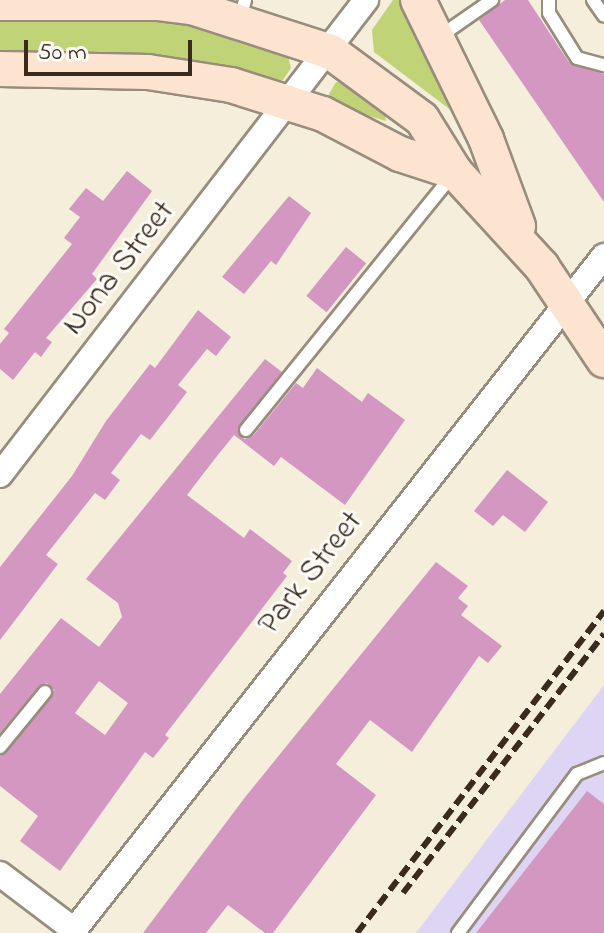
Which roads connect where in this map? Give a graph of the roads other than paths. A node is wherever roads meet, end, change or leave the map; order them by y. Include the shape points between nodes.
1 (418, 0) edge
2 (492, 0) edge
3 (549, 0) edge
4 (593, 0) edge
5 (114, 1) edge
6 (0, 3) edge
7 (359, 4) edge
8 (242, 10) edge
9 (604, 16) edge
10 (436, 38) junction
11 (331, 52) junction
12 (604, 65) edge
13 (0, 69) edge
14 (291, 103) junction
15 (455, 172) junction
16 (526, 245) junction
17 (604, 256) edge
18 (568, 302) junction
19 (604, 360) edge
20 (246, 430) dead end
21 (0, 475) edge
22 (45, 692) dead end
23 (0, 747) edge
24 (604, 763) edge
25 (0, 874) edge
26 (73, 932) edge
27 (458, 933) edge

1 - 10 main road
2 - 10 lane
3 - 12 lane via 549,13 577,58
4 - 9 lane
5 - 6 main road
5 - 8 main road
7 - 11 street, Nona Street
8 - 11 main road
10 - 16 main road via 486,139
11 - 14 street, Nona Street
11 - 15 main road via 422,119
13 - 14 main road via 148,72 231,85
14 - 15 main road via 400,154
14 - 21 street, Nona Street
15 - 16 main road
15 - 20 lane
16 - 18 main road
17 - 18 street, Park Street
18 - 19 main road
18 - 26 street, Park Street
22 - 23 lane
24 - 27 lane via 577,774
25 - 26 street

